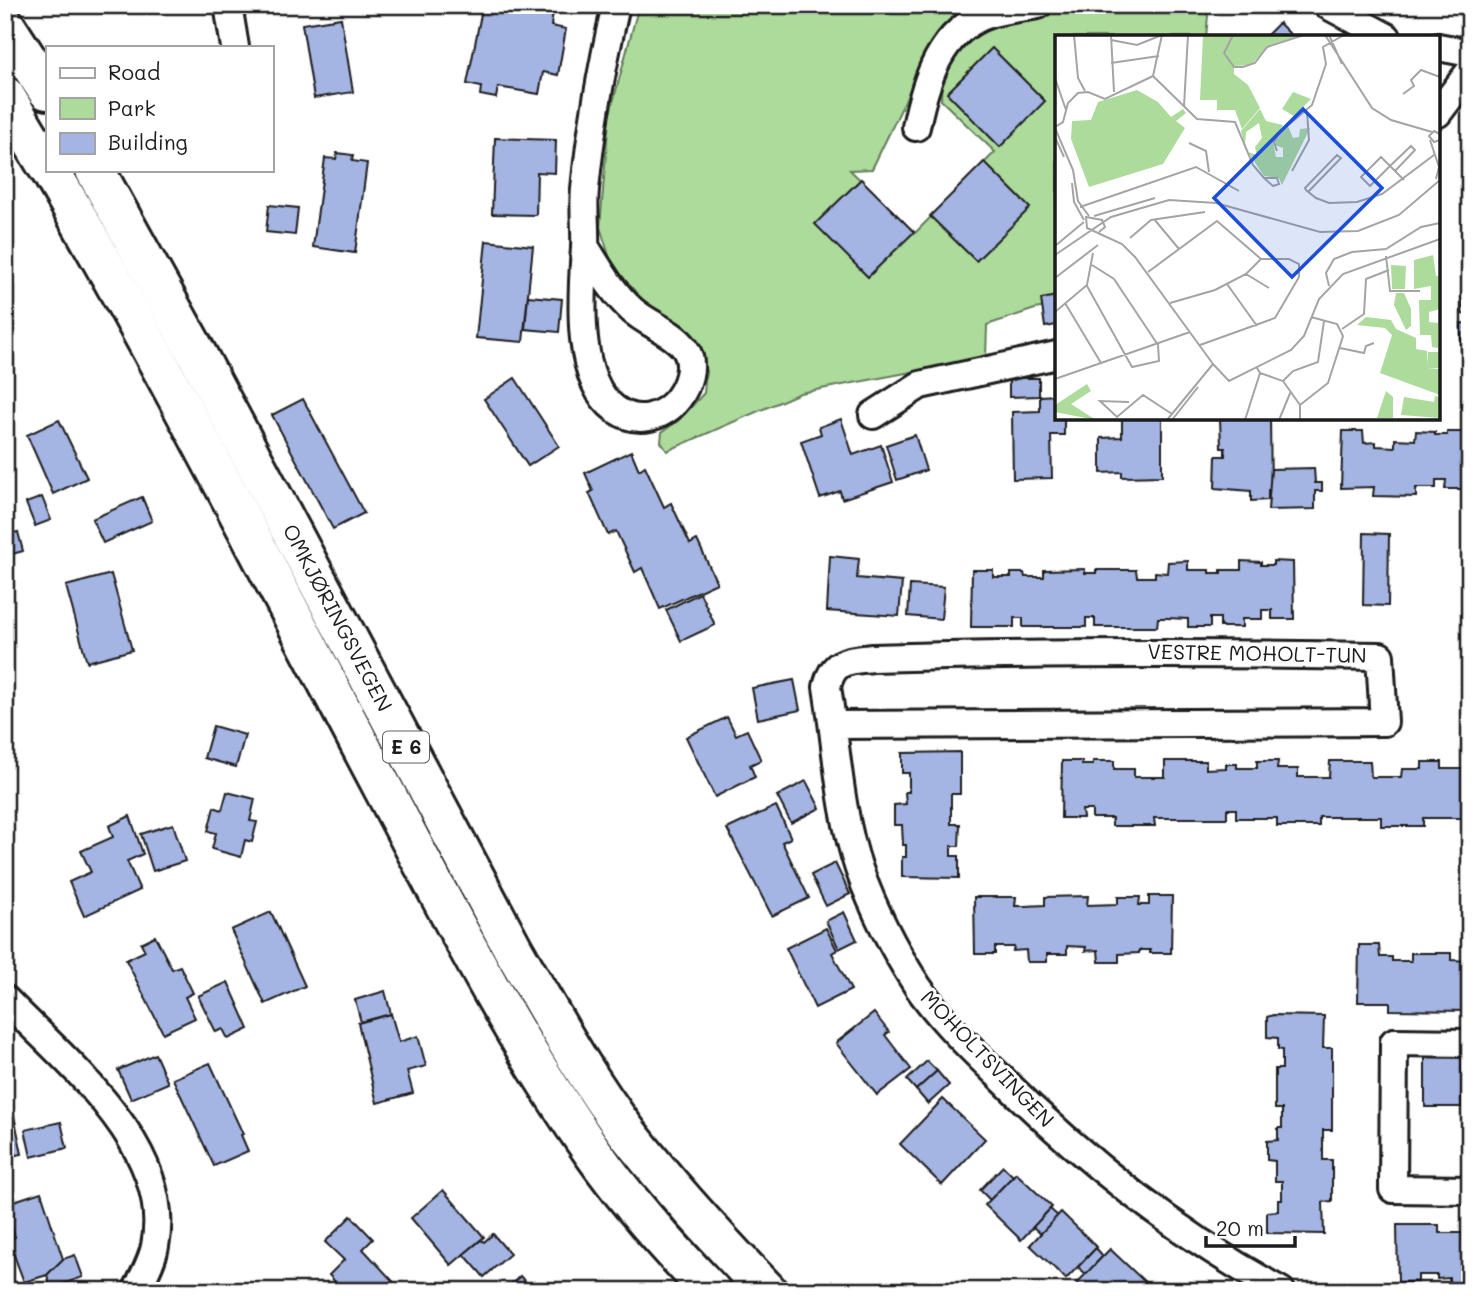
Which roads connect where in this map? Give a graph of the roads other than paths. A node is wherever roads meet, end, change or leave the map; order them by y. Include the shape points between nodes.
1 (228, 5) edge
2 (616, 5) edge
3 (1038, 5) edge
4 (1327, 5) edge
5 (5, 25) edge
6 (1383, 35) edge
7 (235, 46) edge
8 (1440, 47) edge
9 (1470, 53) edge
10 (1470, 71) edge
11 (46, 88) edge
12 (5, 96) edge
13 (1440, 110) edge
14 (916, 127) dead end
15 (46, 165) edge
16 (50, 172) edge
17 (96, 172) edge
18 (585, 246) junction
19 (1055, 355) edge
20 (873, 415) dead end
21 (827, 687) joint
22 (834, 725) junction
23 (5, 999) edge
24 (1470, 1043) edge
25 (1470, 1190) edge
26 (136, 1291) edge
27 (711, 1291) edge
28 (767, 1291) edge
29 (1281, 1291) edge

1 - 7 street
2 - 18 street via 584,192
3 - 14 street via 989,14 961,29 941,52 922,97
4 - 6 street
5 - 11 highway
8 - 9 street
10 - 13 street
12 - 15 highway, OMKJØRINGSVEGEN / E 6
16 - 27 highway, OMKJØRINGSVEGEN / E 6 via 95,246 534,1064 593,1153 667,1246
17 - 28 highway, OMKJØRINGSVEGEN / E 6 via 567,1044 628,1134 699,1221
18 - 18 street via 618,296 634,312 674,336 687,355 691,366 683,392 655,416 631,418 618,412 596,386 583,321
19 - 20 street via 920,385
21 - 22 street, MOHOLTSVINGEN
21 - 22 street, VESTRE MOHOLT-TUN via 836,666 872,658 1181,652 1380,656 1384,722
22 - 29 street, MOHOLTSVINGEN via 839,780 859,867 887,936 920,989 948,1024 1062,1138 1193,1238
23 - 26 street via 122,1123 141,1155 152,1182 155,1246
24 - 25 street via 1394,1042 1393,1189

